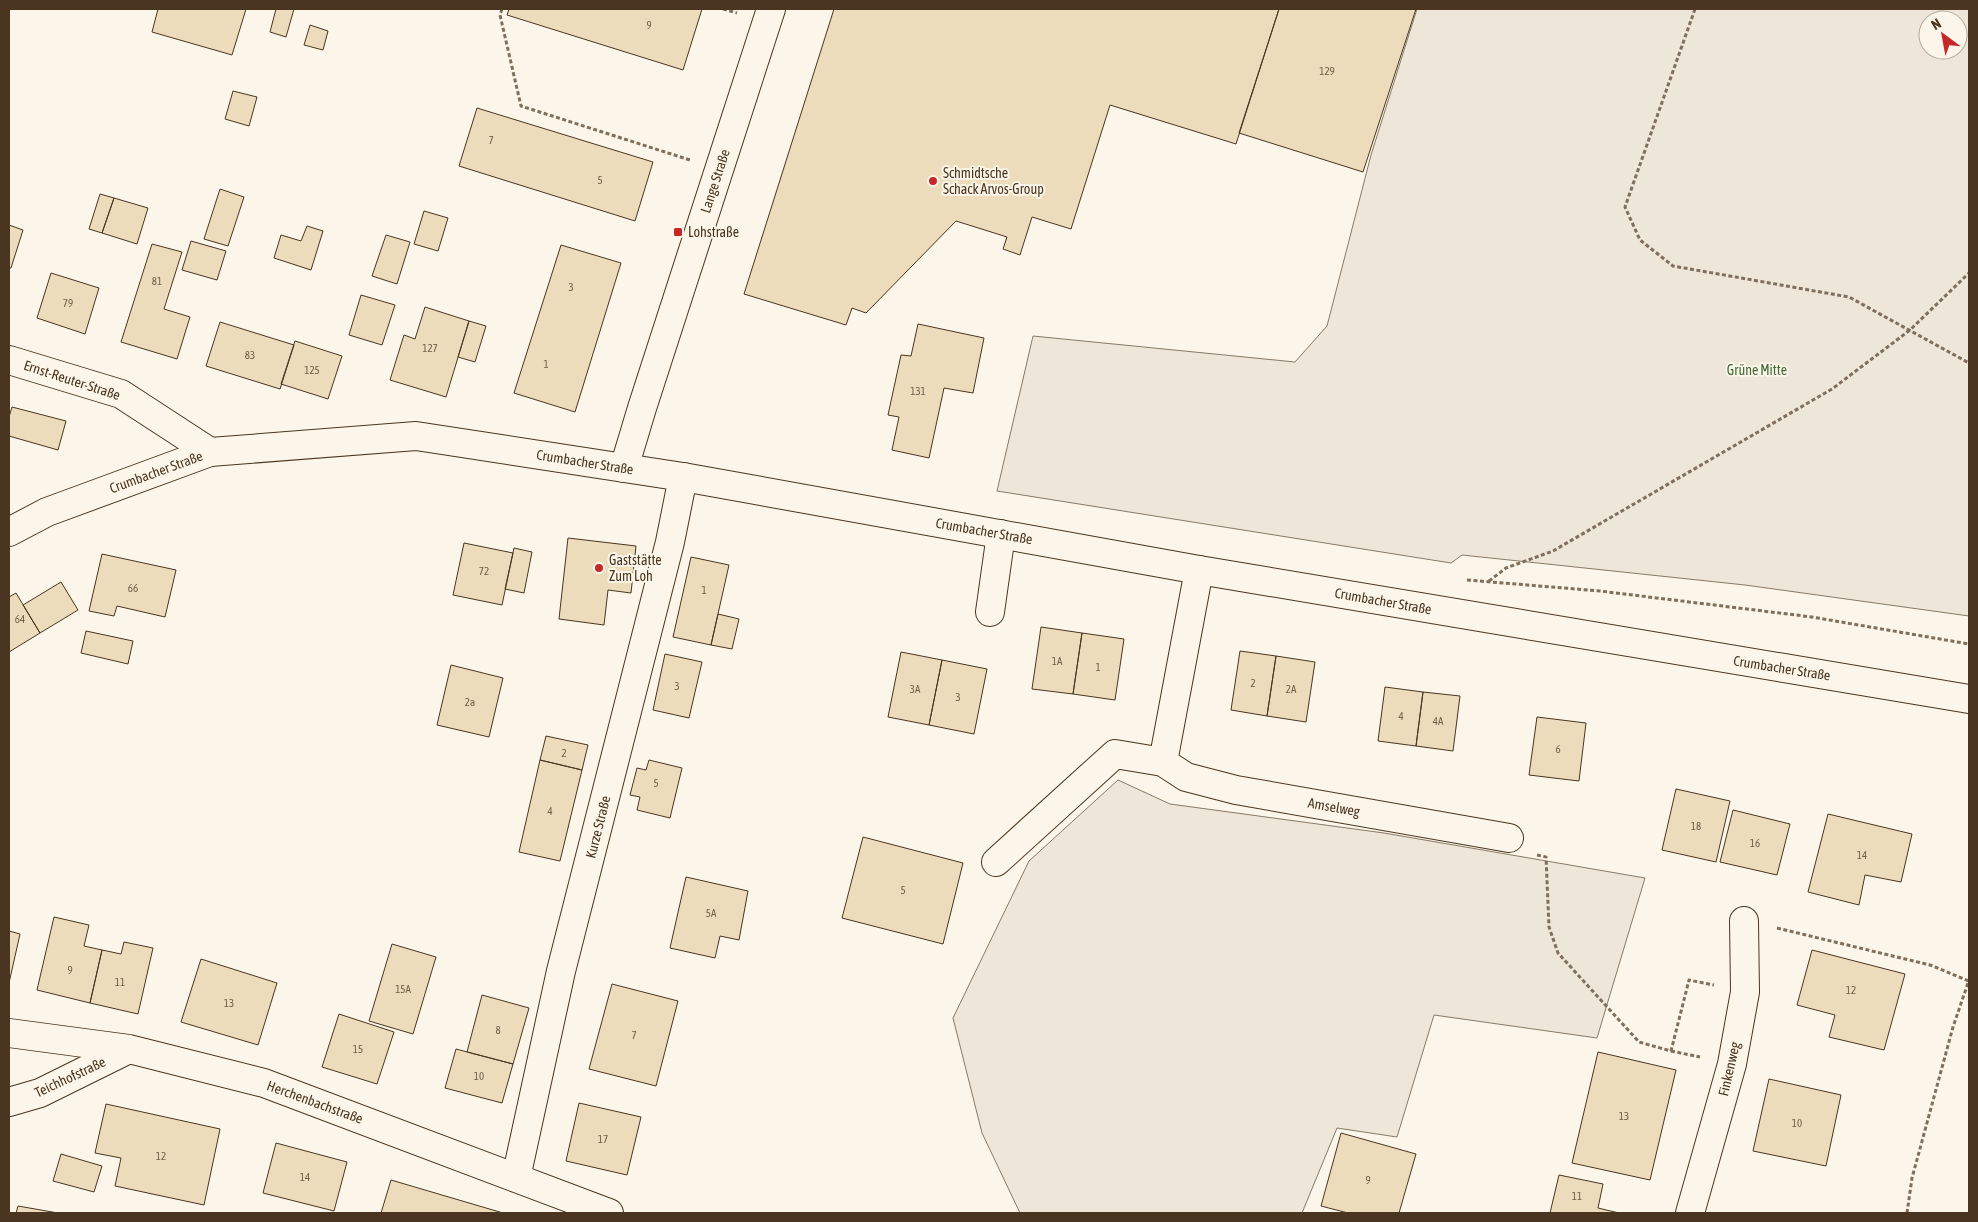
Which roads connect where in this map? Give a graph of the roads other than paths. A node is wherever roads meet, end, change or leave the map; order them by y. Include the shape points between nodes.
1 (771, 9) edge
2 (9, 360) edge
3 (210, 452) junction
4 (624, 468) junction
5 (683, 477) junction
6 (9, 532) edge
7 (1001, 534) junction
8 (1199, 570) junction
9 (990, 612) dead end
10 (1969, 698) edge
11 (1163, 762) junction
12 (1509, 838) road end
13 (996, 862) dead end
14 (1744, 921) road end
15 (9, 1033) edge
16 (129, 1049) junction
17 (9, 1102) edge
18 (516, 1178) junction
19 (609, 1213) edge
20 (1690, 1213) edge

1 - 4 street, Lange Straße
2 - 3 street, Ernst-Reuter-Straße via 121,394
3 - 4 street, Crumbacher Straße via 416,436
3 - 6 street, Crumbacher Straße via 47,512
4 - 5 street, Crumbacher Straße
5 - 7 street, Crumbacher Straße
5 - 18 street, Kurze Straße via 670,542 561,971
7 - 8 street, Crumbacher Straße
7 - 9 street
8 - 10 street, Crumbacher Straße
8 - 11 street
11 - 12 street, Amselweg via 1186,777 1236,790
11 - 13 street, Amselweg via 1115,754
14 - 20 street, Finkenweg via 1745,992 1732,1064
15 - 16 street, Herchenbachstraße
16 - 17 street, Teichhofstraße via 40,1094
16 - 18 street, Herchenbachstraße via 264,1083
18 - 19 street, Herchenbachstraße

